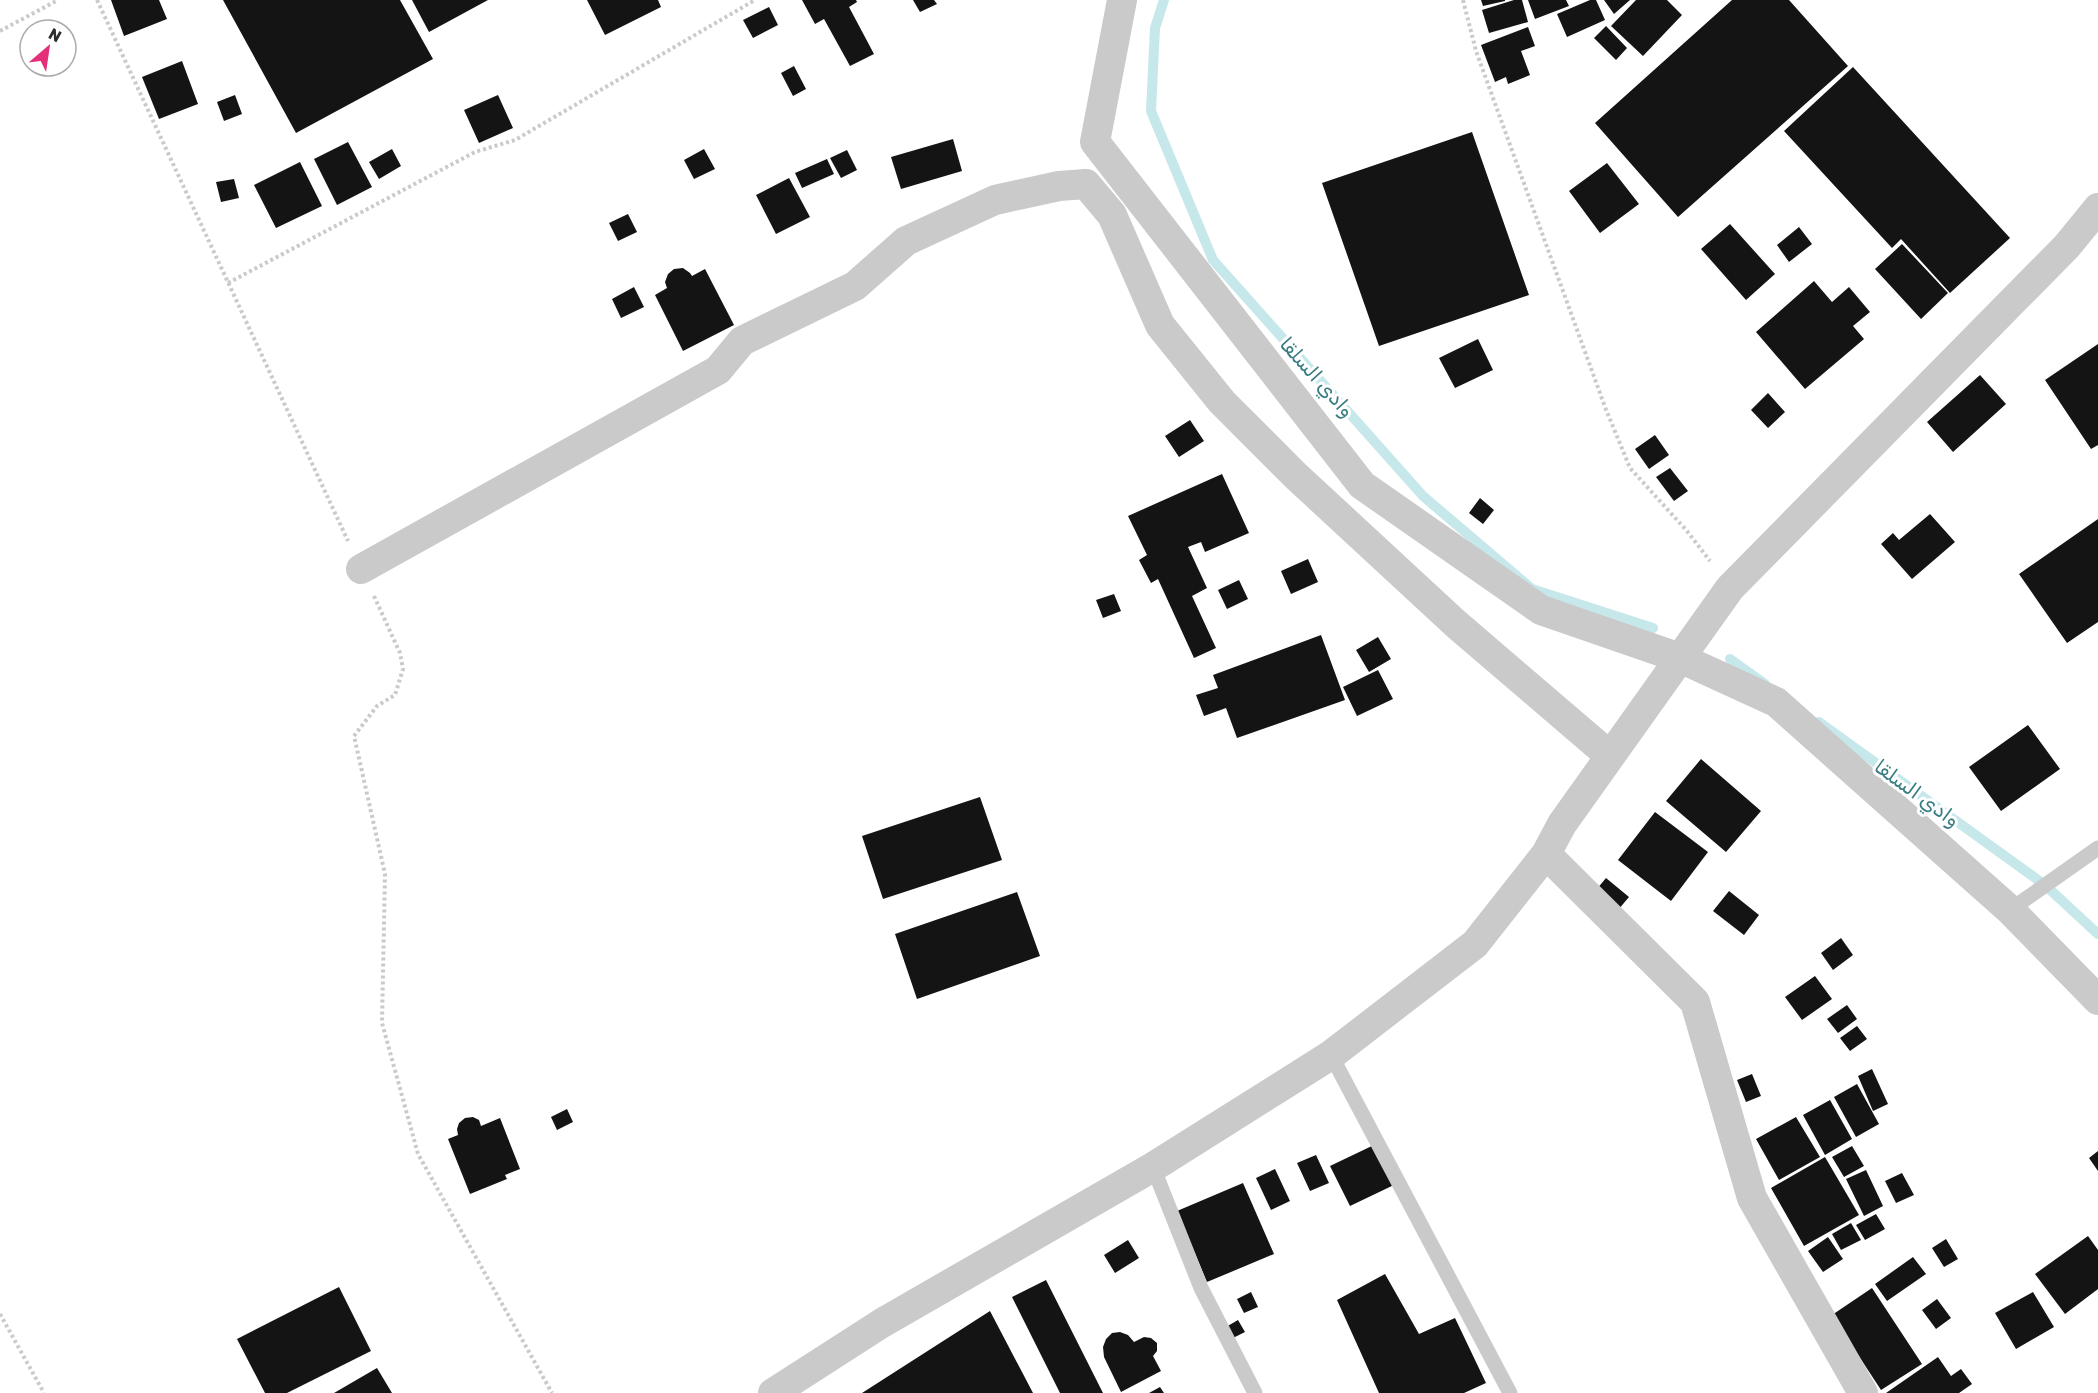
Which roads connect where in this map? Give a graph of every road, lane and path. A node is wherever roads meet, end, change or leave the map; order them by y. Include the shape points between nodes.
1 (58, 0) edge
2 (97, 0) edge
3 (755, 0) edge
4 (1122, 0) edge
5 (1463, 0) edge
6 (0, 31) edge
7 (2098, 208) edge
8 (228, 283) junction
9 (361, 569) junction
10 (1730, 588) junction
11 (1680, 658) junction
12 (1610, 756) junction
13 (2098, 848) edge
14 (1546, 854) junction
15 (2010, 910) junction
16 (2098, 1000) edge
17 (1331, 1055) junction
18 (1152, 1167) junction
19 (0, 1314) edge
20 (44, 1393) edge
21 (552, 1393) edge
22 (773, 1393) edge
23 (1255, 1393) edge
24 (1510, 1393) edge
25 (1863, 1393) edge

1 - 6 path
2 - 8 path
3 - 8 path via 515,140 475,152
4 - 11 street via 1095,142 1362,485 1541,610
5 - 10 path via 1476,51 1630,468 1687,531
7 - 10 street via 2058,255
8 - 9 path
9 - 12 street via 718,370 742,341 855,286 906,241 996,200 1086,184 1112,215 1160,325 1222,402 1456,624
9 - 21 path via 400,653 403,669 395,695 377,706 354,736 385,874 382,1023 418,1154
10 - 11 street
11 - 12 street
11 - 15 street via 1776,702
12 - 14 street
13 - 15 lane
14 - 17 street via 1475,944
14 - 25 street via 1695,1002 1752,1198
15 - 16 street
17 - 18 street
17 - 24 lane
18 - 22 street via 882,1323
18 - 23 lane via 1201,1288
19 - 20 path

